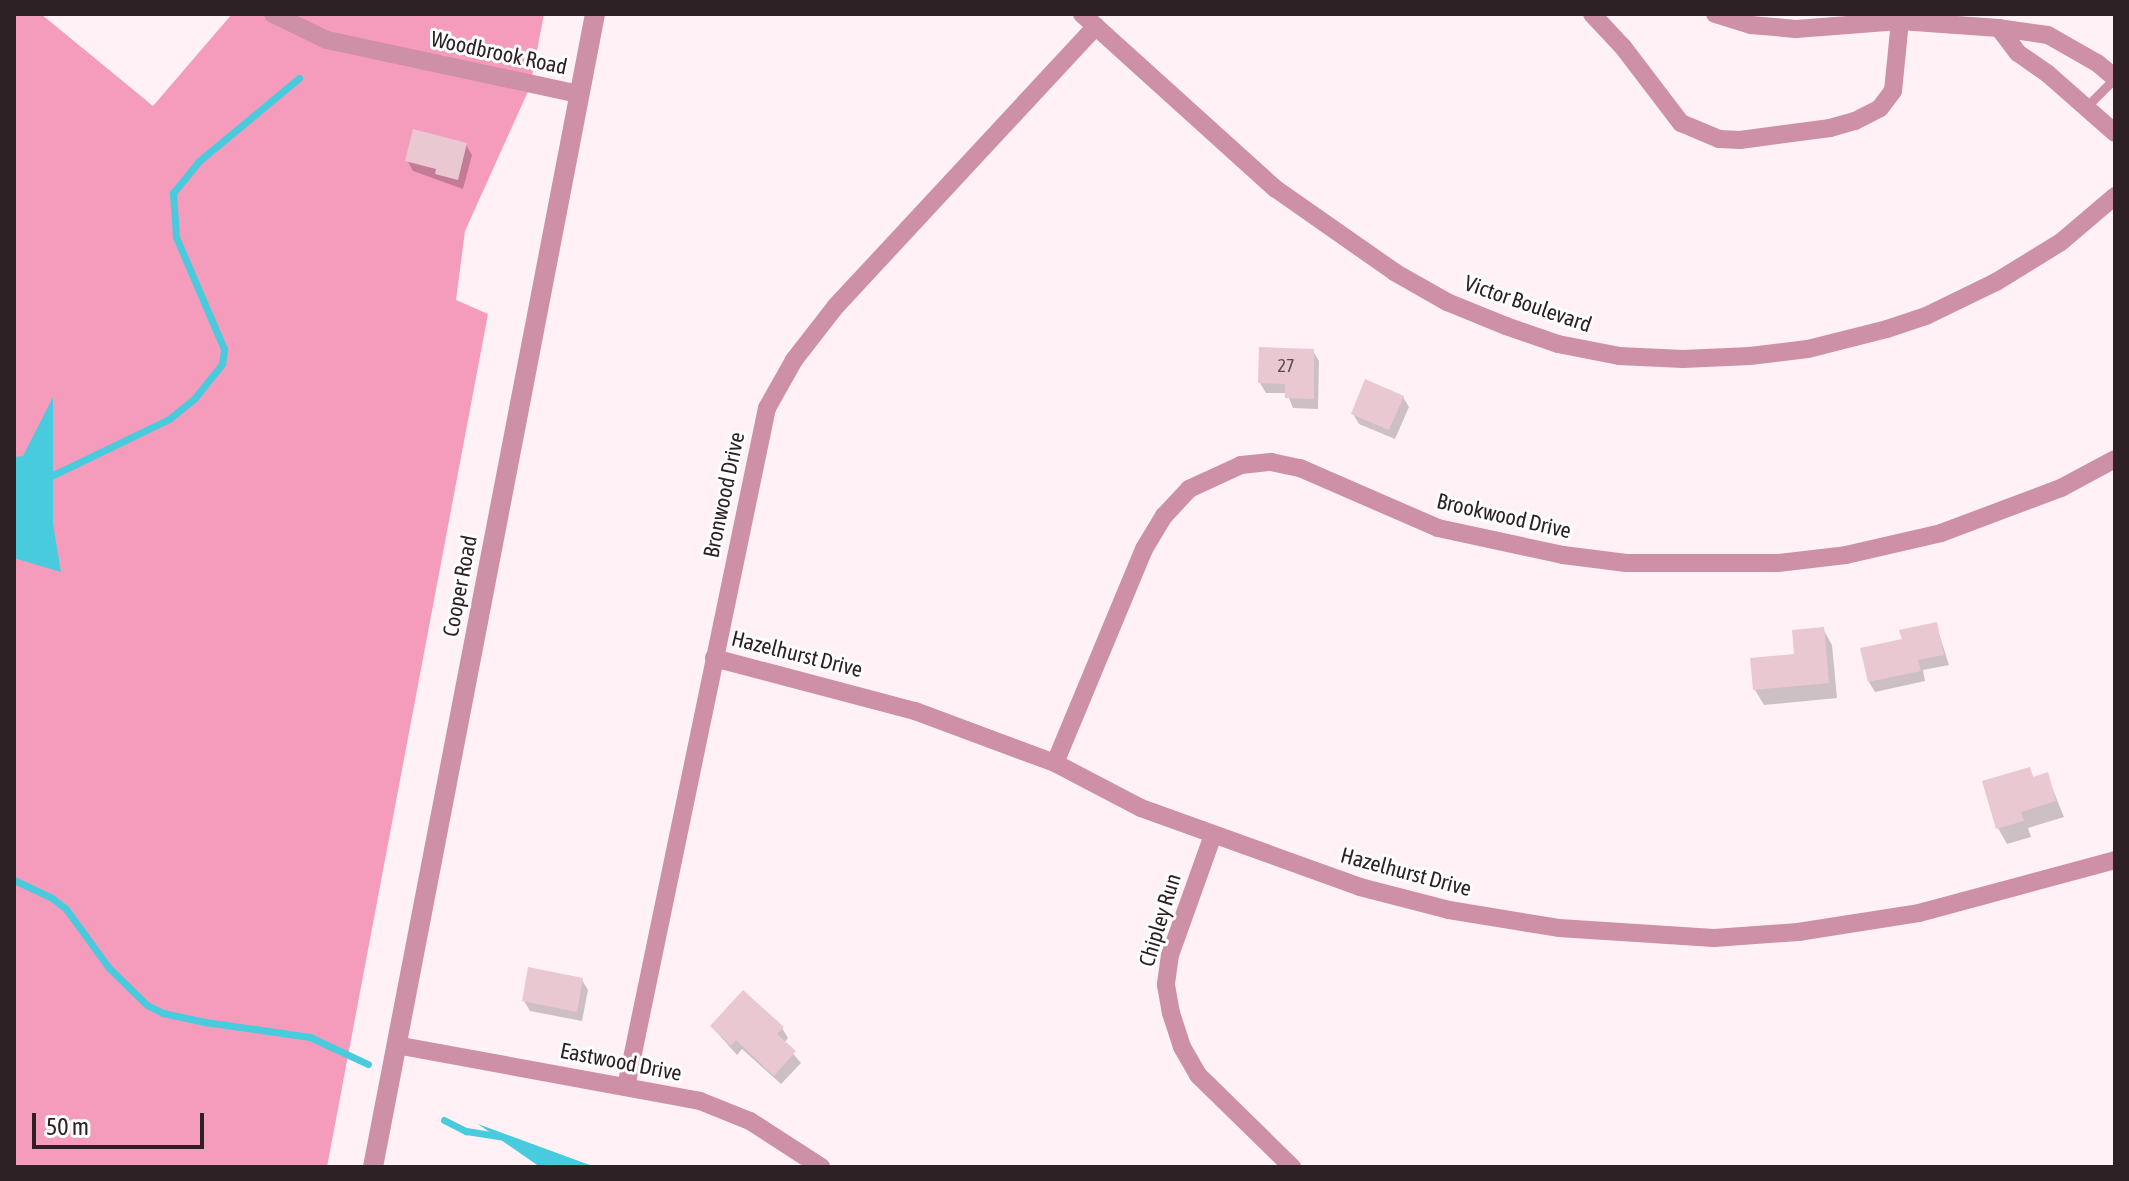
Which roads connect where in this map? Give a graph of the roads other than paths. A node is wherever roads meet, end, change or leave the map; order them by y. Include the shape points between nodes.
1 (273, 14) edge
2 (595, 14) edge
3 (1592, 14) edge
4 (1715, 14) edge
5 (1089, 20) edge
6 (1900, 21) junction
7 (1999, 28) junction
8 (2115, 78) edge
9 (579, 94) junction
10 (2086, 107) junction
11 (2115, 133) edge
12 (2115, 196) edge
13 (2115, 459) edge
14 (714, 658) junction
15 (1055, 763) junction
16 (1213, 835) junction
17 (2115, 860) edge
18 (396, 1045) junction
19 (626, 1087) junction
20 (373, 1167) edge
21 (821, 1167) edge
22 (1292, 1167) edge

1 - 9 street, Woodbrook Road via 327,40
2 - 9 street, Cooper Road
3 - 6 street via 1681,123 1719,139 1740,140 1830,128 1880,108 1893,91
4 - 6 street via 1751,25 1796,29
5 - 12 street, Victor Boulevard via 1276,189 1396,273 1506,326 1558,344 1619,356 1750,356 1808,349 1887,329 2020,268 2061,242
5 - 14 street, Bronwood Drive via 794,360 767,408
6 - 7 street
7 - 8 street via 2048,35
7 - 10 street via 2018,53
8 - 10 lane
9 - 18 street, Cooper Road
10 - 11 street
13 - 15 street, Brookwood Drive via 2061,488 1941,533 1846,555 1762,563 1626,563 1563,555 1438,528 1300,468 1271,462 1241,465 1189,489 1164,516 1144,549
14 - 15 street, Hazelhurst Drive via 915,711
14 - 19 street, Bronwood Drive
15 - 16 street, Hazelhurst Drive via 1141,808
16 - 17 street, Hazelhurst Drive via 1360,887 1449,910 1559,928 1714,938 1798,932 1919,913
16 - 22 street, Chipley Run via 1170,955 1166,985 1171,1013 1198,1075
18 - 19 street, Eastwood Drive
18 - 20 street, Cooper Road
19 - 21 street, Eastwood Drive via 700,1101 750,1121

